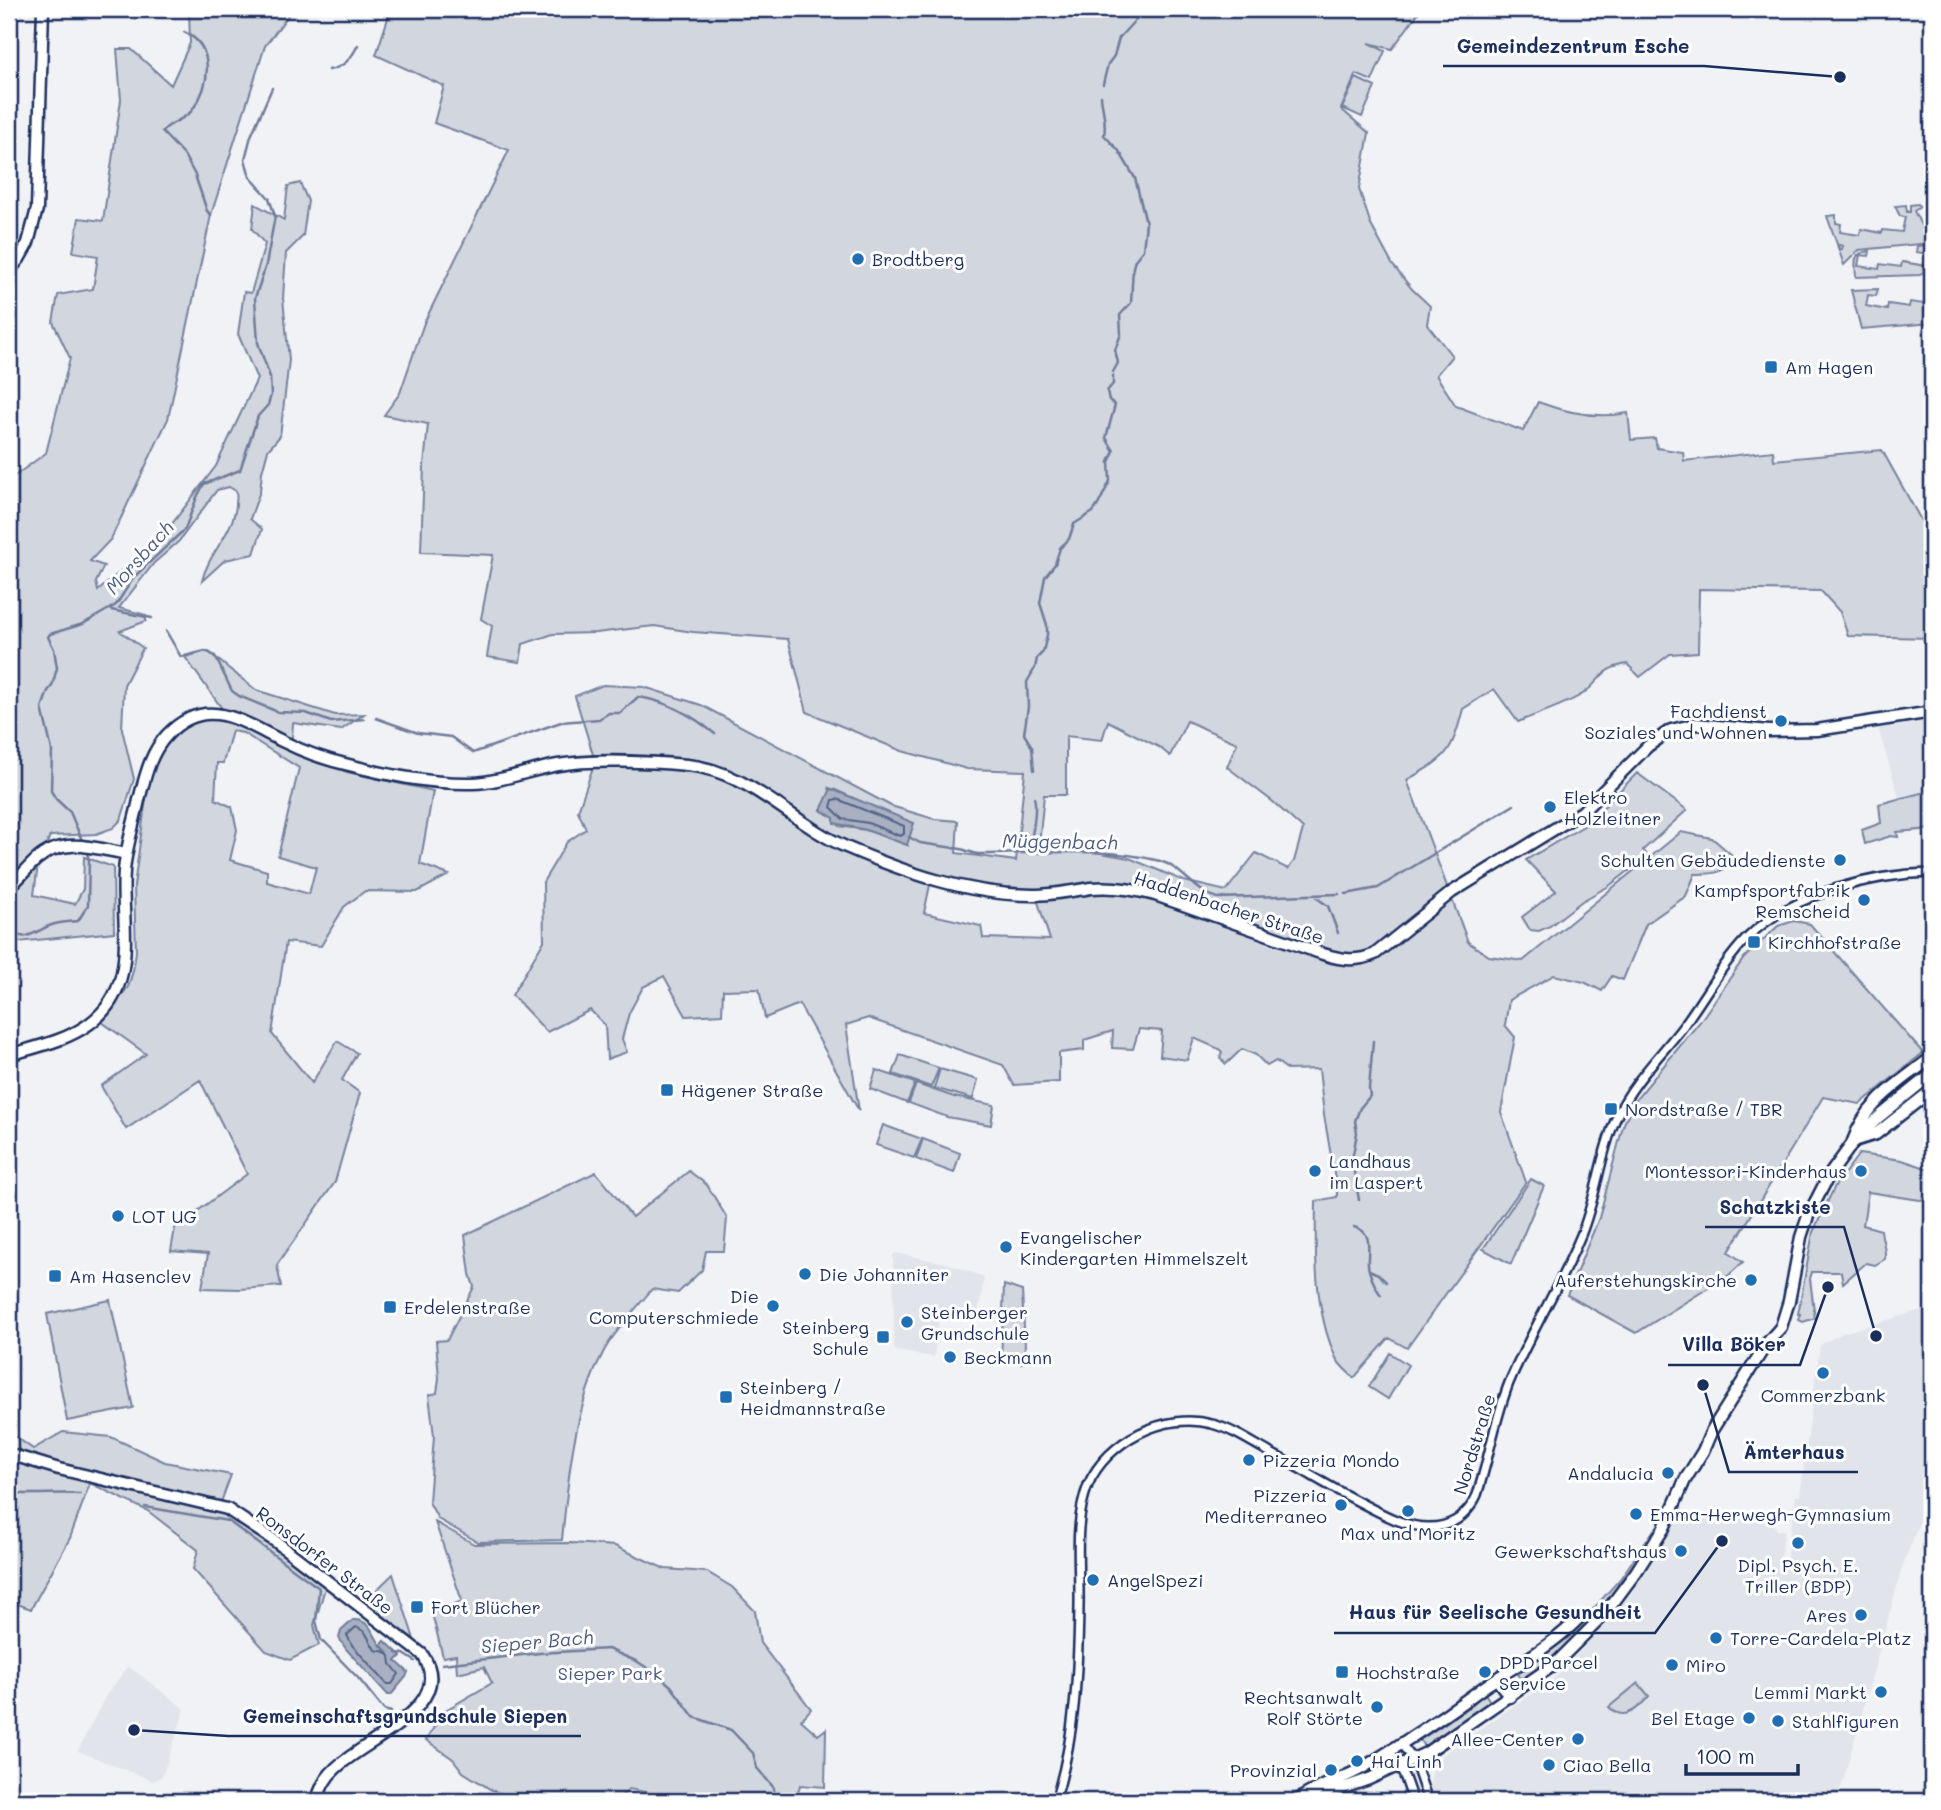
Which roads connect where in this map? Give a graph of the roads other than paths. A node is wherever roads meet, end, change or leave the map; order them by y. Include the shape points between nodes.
1 (43, 9) edge
2 (9, 271) edge
3 (1932, 712) edge
4 (127, 853) junction
5 (1932, 873) edge
6 (9, 887) edge
7 (9, 1055) edge
8 (1932, 1057) edge
9 (1932, 1074) edge
10 (1932, 1090) edge
11 (1854, 1142) junction
12 (9, 1454) edge
13 (1579, 1618) dead end
14 (1497, 1679) junction
15 (1510, 1697) junction
16 (1401, 1744) junction
17 (1390, 1750) junction
18 (1413, 1760) junction
19 (1400, 1767) junction
20 (1297, 1800) edge
21 (317, 1801) edge
22 (1055, 1801) edge
23 (1413, 1801) edge
24 (1428, 1801) edge

1 - 2 main road via 37,209 28,243
3 - 4 main road, Haddenbacher Straße via 1802,731 1696,724 1671,730 1568,822 1452,892 1375,954 1354,960 1323,954 1128,889 1102,887 1034,895 929,878 842,845 743,782 699,767 570,763 486,782 427,780 323,758 222,714 186,720 157,747 145,775
4 - 6 main road via 63,846 43,854
4 - 7 main road, Haddenbacher Straße via 125,964 113,999 79,1031
5 - 22 street, Nordstraße via 1891,876 1828,892 1759,927 1738,948 1638,1083 1611,1131 1580,1236 1509,1384 1477,1495 1459,1519 1443,1526 1405,1524 1210,1423 1175,1422 1149,1430 1117,1446 1103,1460 1088,1486 1078,1531 1073,1721
8 - 11 main road via 1875,1102 1859,1124
9 - 11 main road
10 - 11 main road via 1876,1134
11 - 15 main road via 1828,1177 1808,1216 1781,1327 1712,1430 1668,1521 1621,1593 1586,1635
12 - 21 main road, Ronsdorfer Straße via 220,1506 239,1515 422,1654 431,1676 423,1701 332,1771
13 - 14 main road
14 - 15 main road
14 - 16 main road
15 - 18 main road
16 - 17 main road
16 - 18 street
17 - 19 street
17 - 20 main road
18 - 19 main road
18 - 24 street
19 - 20 main road via 1315,1798
19 - 23 street

